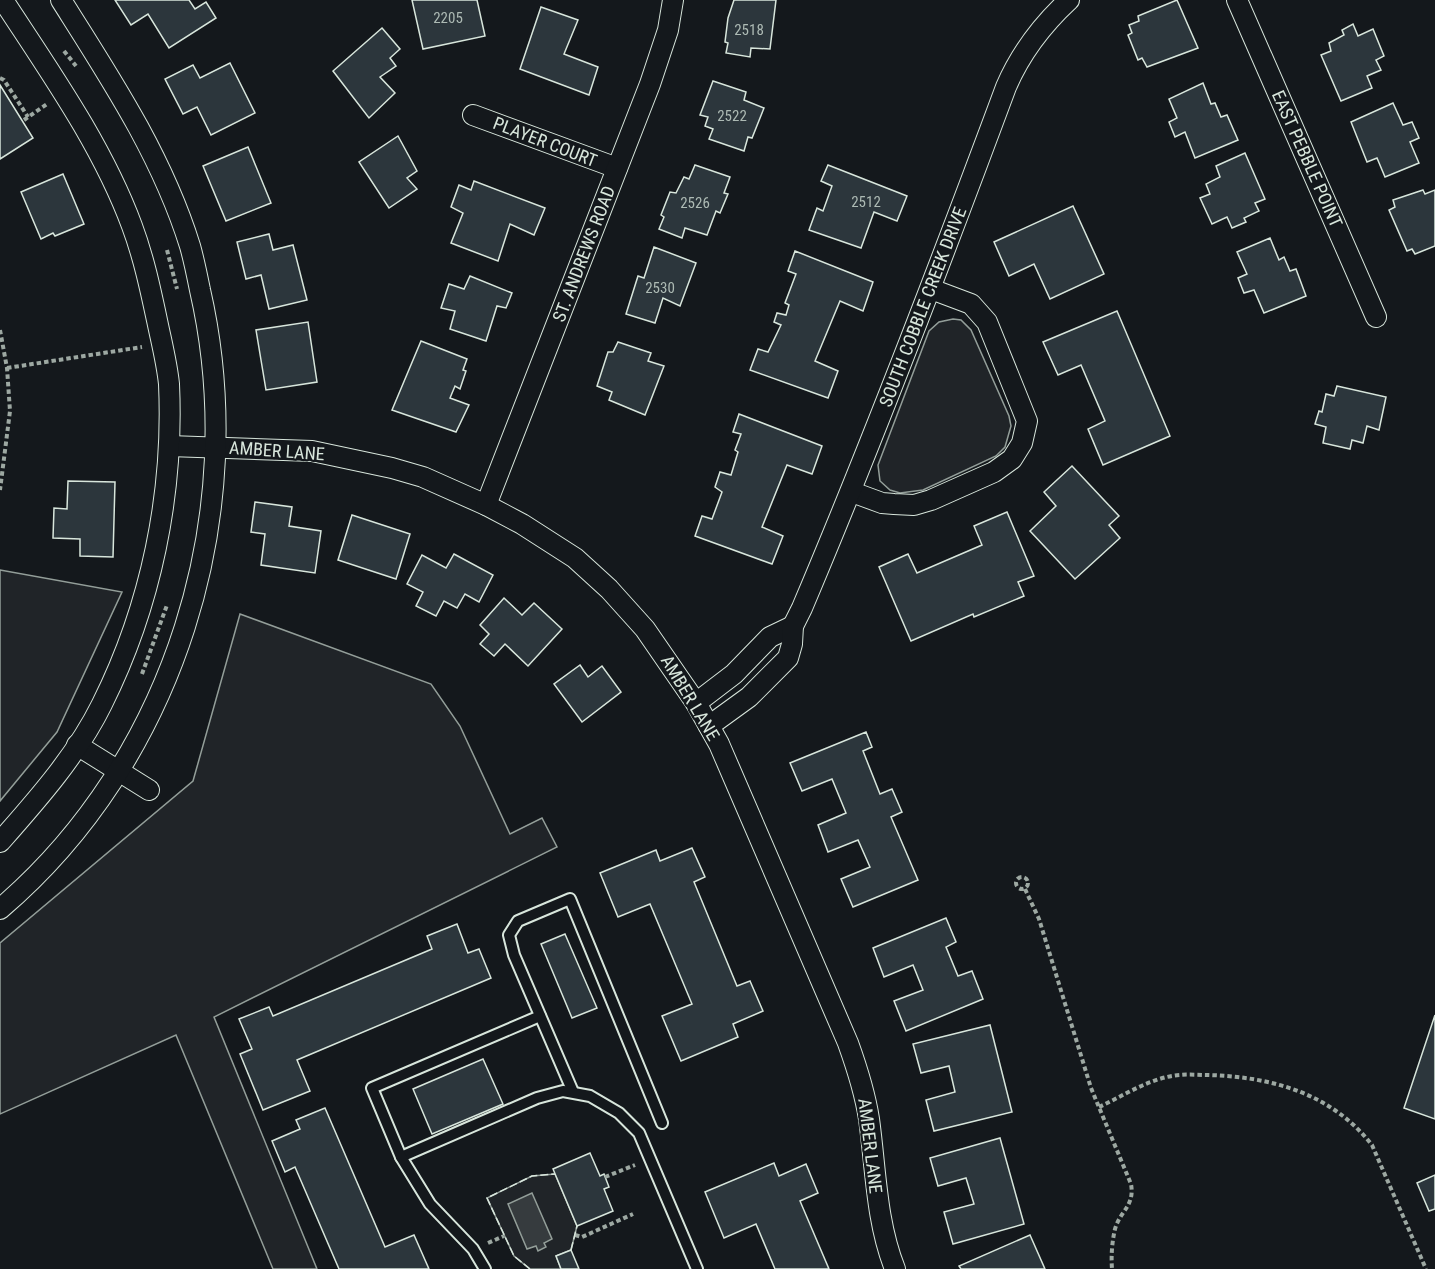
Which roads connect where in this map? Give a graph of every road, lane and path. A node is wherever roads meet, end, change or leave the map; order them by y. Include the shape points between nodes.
1 (4, 0) edge
2 (61, 0) edge
3 (673, 0) edge
4 (1069, 0) edge
5 (1237, 0) edge
6 (0, 3) edge
7 (0, 78) edge
8 (63, 94) junction
9 (473, 115) dead end
10 (616, 168) junction
11 (930, 290) junction
12 (1376, 317) dead end
13 (0, 330) edge
14 (162, 344) junction
15 (7, 368) junction
16 (170, 446) junction
17 (216, 447) junction
18 (0, 490) edge
19 (852, 492) junction
20 (486, 505) junction
21 (793, 626) junction
22 (696, 703) junction
23 (709, 726) junction
24 (77, 745) junction
25 (120, 771) junction
26 (149, 790) dead end
27 (0, 842) edge
28 (1025, 889) dead end
29 (0, 909) edge
30 (540, 1016) junction
31 (573, 1092) junction
32 (1099, 1107) junction
33 (662, 1123) dead end
34 (400, 1157) junction
35 (650, 1159) junction
36 (605, 1177) dead end
37 (633, 1214) dead end
38 (574, 1235) dead end
39 (504, 1236) dead end
40 (484, 1244) dead end
41 (485, 1269) edge
42 (697, 1269) edge
43 (895, 1269) edge
44 (1112, 1269) edge
45 (1426, 1269) edge

1 - 6 street
1 - 8 street
2 - 17 street via 147,140 173,197 190,248 208,326 216,386
3 - 10 street, ST. ANDREWS ROAD via 668,30 650,84
4 - 11 street, SOUTH COBBLE CREEK DRIVE via 1036,33 1014,68
5 - 12 street, EAST PEBBLE POINT
7 - 8 path via 26,119
8 - 14 street via 107,170 132,225
9 - 10 street, PLAYER COURT
10 - 20 street, ST. ANDREWS ROAD
11 - 19 street, SOUTH COBBLE CREEK DRIVE
11 - 19 street via 971,304 987,322 1027,420 1022,443 1012,459 994,472 914,505 882,503
13 - 15 path
14 - 15 path
14 - 16 street
15 - 18 path via 10,411
16 - 17 street, AMBER LANE
16 - 24 street via 157,543 144,598 101,705
17 - 20 street, AMBER LANE via 312,452 367,462 423,477
17 - 25 street via 205,552 176,658
19 - 21 street, SOUTH COBBLE CREEK DRIVE
20 - 22 street, AMBER LANE via 575,558 609,589 657,645
21 - 22 street via 770,638 734,674
21 - 23 street, SOUTH COBBLE CREEK DRIVE via 788,658 749,697
22 - 23 street, AMBER LANE
23 - 43 street, AMBER LANE via 852,1054 869,1117 878,1209
24 - 25 street
24 - 27 street
25 - 26 street
25 - 29 street via 61,849
28 - 32 path via 1039,919
30 - 31 lane
30 - 33 lane via 509,935 518,921 570,899
30 - 34 lane via 372,1088
31 - 34 lane via 537,1098
31 - 35 lane via 590,1096 619,1113 639,1132
32 - 44 path via 1133,1196 1115,1227
32 - 45 path via 1140,1085 1179,1075 1229,1076 1292,1087 1342,1115 1362,1132 1372,1146
34 - 41 lane via 430,1204 473,1249
35 - 36 path
35 - 42 lane
37 - 38 path via 582,1237
39 - 40 path

